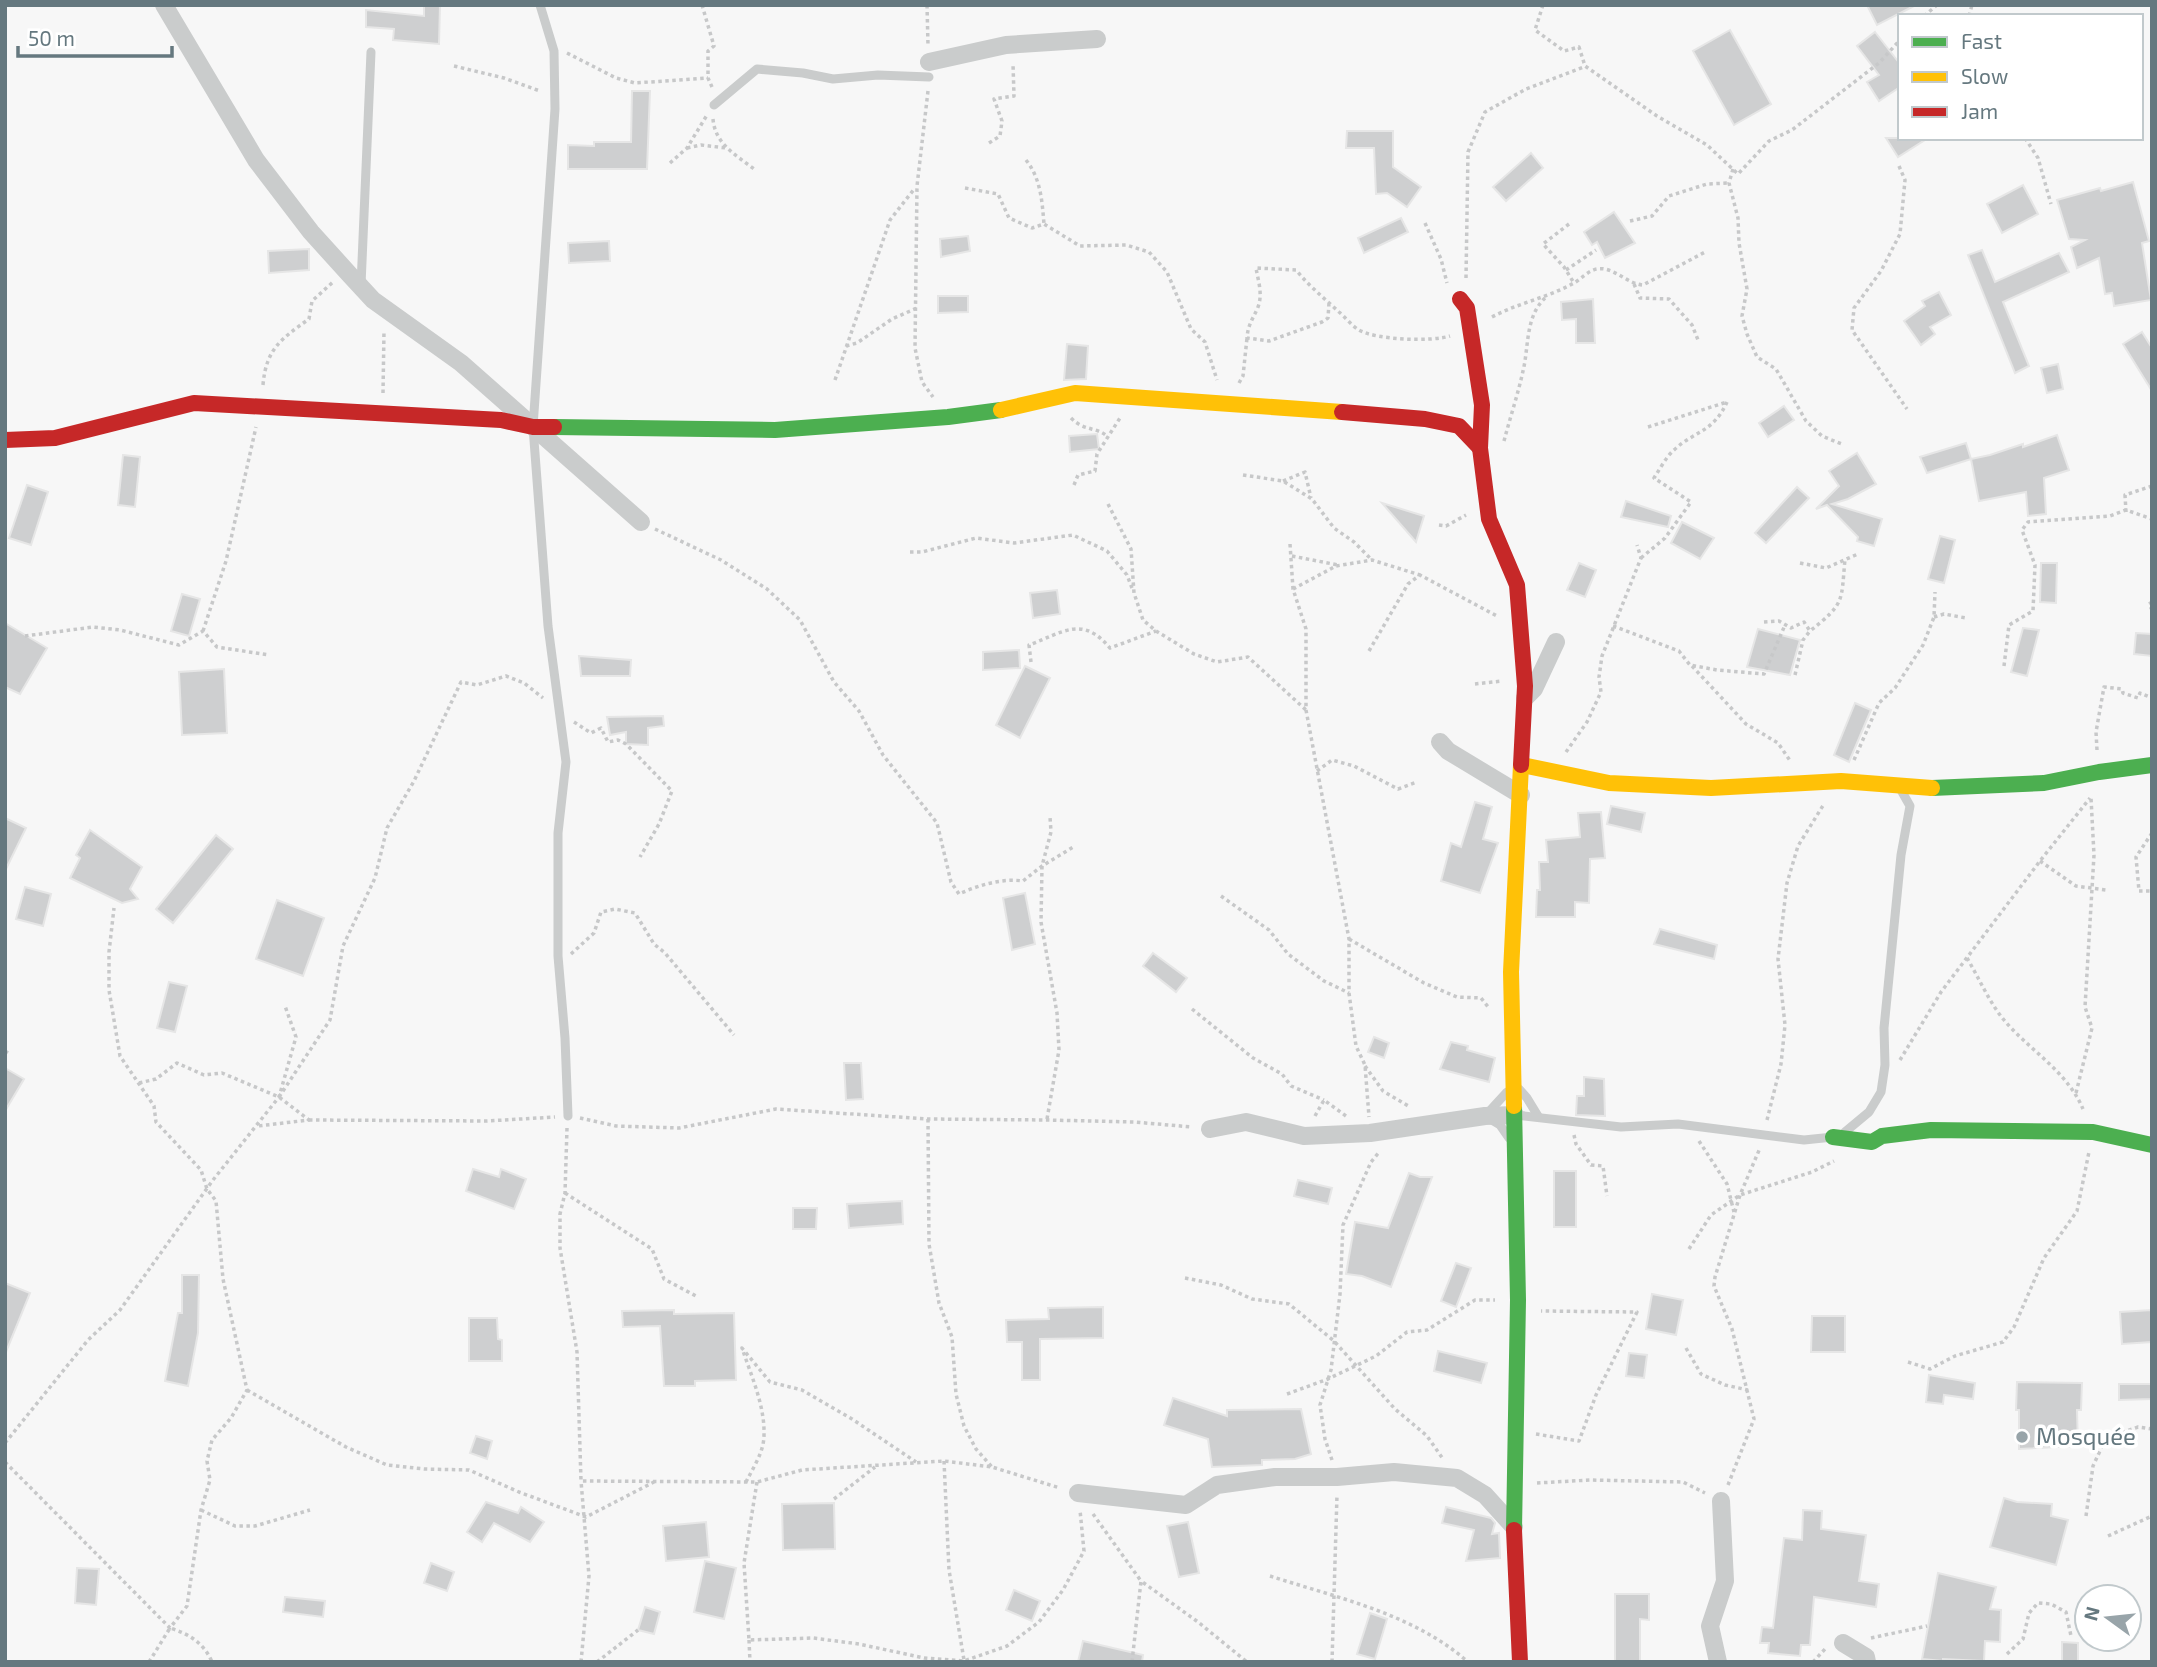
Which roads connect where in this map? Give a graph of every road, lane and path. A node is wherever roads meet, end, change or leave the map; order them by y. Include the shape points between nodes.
1 (164, 5) edge
2 (540, 5) edge
3 (927, 5) edge
4 (1543, 5) edge
5 (1097, 39) dead end
6 (1898, 42) edge
7 (1016, 44) junction
8 (554, 51) junction
9 (371, 52) dead end
10 (454, 66) dead end
11 (1585, 66) junction
12 (929, 69) junction
13 (708, 78) dead end
14 (555, 92) junction
15 (714, 105) joint
16 (2026, 140) edge
17 (989, 144) dead end
18 (687, 148) junction
19 (727, 148) dead end
20 (1027, 160) dead end
21 (670, 163) dead end
22 (1899, 166) dead end
23 (1733, 169) junction
24 (1729, 183) junction
25 (917, 186) junction
26 (965, 188) dead end
27 (2051, 204) dead end
28 (1630, 220) dead end
29 (1424, 223) dead end
30 (1569, 224) dead end
31 (1044, 225) junction
32 (1597, 250) dead end
33 (1707, 251) dead end
34 (1566, 270) junction
35 (1574, 283) junction
36 (1634, 284) junction
37 (361, 287) junction
38 (1546, 297) junction
39 (1460, 299) junction
40 (1329, 303) junction
41 (917, 308) junction
42 (1469, 330) junction
43 (1247, 338) junction
44 (1698, 340) dead end
45 (846, 346) junction
46 (835, 380) dead end
47 (1067, 395) junction
48 (1136, 397) junction
49 (1226, 403) junction
50 (261, 407) junction
51 (1907, 409) dead end
52 (382, 414) junction
53 (948, 417) junction
54 (533, 427) junction
55 (1648, 427) dead end
56 (1108, 437) junction
57 (5, 440) edge
58 (1503, 444) dead end
59 (1844, 445) dead end
60 (1480, 448) junction
61 (1482, 467) junction
62 (1242, 475) dead end
63 (1283, 481) junction
64 (1494, 483) dead end
65 (1074, 485) dead end
66 (2152, 486) edge
67 (1312, 499) junction
68 (1108, 504) dead end
69 (1487, 506) junction
70 (2126, 511) junction
71 (2152, 519) edge
72 (641, 522) joint
73 (1439, 525) dead end
74 (1290, 544) dead end
75 (1637, 545) dead end
76 (910, 552) dead end
77 (1858, 554) dead end
78 (1292, 556) junction
79 (1641, 558) junction
80 (1845, 559) junction
81 (1372, 560) junction
82 (1800, 564) dead end
83 (1341, 566) junction
84 (1420, 575) junction
85 (1293, 589) junction
86 (1935, 592) dead end
87 (1134, 593) junction
88 (2152, 602) edge
89 (2152, 610) edge
90 (1934, 617) junction
91 (1966, 618) dead end
92 (1764, 622) dead end
93 (1785, 625) junction
94 (1613, 626) junction
95 (1520, 628) junction
96 (203, 631) junction
97 (1156, 631) junction
98 (1810, 631) junction
99 (25, 636) dead end
100 (1556, 642) dead end
101 (1369, 651) dead end
102 (269, 655) dead end
103 (1031, 662) dead end
104 (1690, 664) junction
105 (2004, 666) dead end
106 (1796, 675) dead end
107 (1524, 678) junction
108 (1475, 684) dead end
109 (1525, 698) junction
110 (2152, 698) edge
111 (1306, 710) junction
112 (559, 711) junction
113 (1440, 742) dead end
114 (1523, 744) junction
115 (1522, 765) junction
116 (1553, 765) joint
117 (2152, 765) edge
118 (1317, 771) junction
119 (2099, 772) junction
120 (1841, 781) junction
121 (1417, 782) dead end
122 (1803, 782) junction
123 (1898, 785) junction
124 (1521, 795) junction
125 (1051, 817) dead end
126 (2152, 833) edge
127 (1075, 846) dead end
128 (640, 857) dead end
129 (2040, 861) junction
130 (1042, 866) junction
131 (2093, 888) junction
132 (2106, 890) dead end
133 (2152, 891) edge
134 (1222, 896) dead end
135 (114, 908) dead end
136 (1349, 939) junction
137 (558, 956) junction
138 (1968, 958) junction
139 (1349, 993) junction
140 (285, 1006) dead end
141 (1192, 1009) dead end
142 (734, 1035) dead end
143 (1513, 1036) junction
144 (1365, 1065) junction
145 (138, 1083) junction
146 (1514, 1084) junction
147 (1881, 1092) junction
148 (2076, 1093) junction
149 (279, 1097) junction
150 (1324, 1100) dead end
151 (1412, 1108) dead end
152 (1515, 1115) junction
153 (568, 1116) junction
154 (1485, 1116) junction
155 (1538, 1116) junction
156 (928, 1119) junction
157 (309, 1120) junction
158 (1047, 1120) junction
159 (1570, 1120) junction
160 (1678, 1124) junction
161 (258, 1126) junction
162 (1404, 1128) junction
163 (1210, 1129) joint
164 (2093, 1132) junction
165 (1370, 1133) junction
166 (1833, 1138) junction
167 (2152, 1145) edge
168 (1515, 1152) junction
169 (1836, 1160) dead end
170 (207, 1189) junction
171 (565, 1193) junction
172 (1607, 1196) dead end
173 (1731, 1201) junction
174 (1735, 1214) dead end
175 (1689, 1249) dead end
176 (1185, 1278) dead end
177 (696, 1296) dead end
178 (1518, 1304) junction
179 (1334, 1341) junction
180 (1686, 1348) dead end
181 (1908, 1362) dead end
182 (1354, 1365) junction
183 (1328, 1379) junction
184 (247, 1390) junction
185 (1748, 1390) dead end
186 (1287, 1394) dead end
187 (2152, 1429) edge
188 (1517, 1430) junction
189 (5, 1443) edge
190 (944, 1461) junction
191 (5, 1462) edge
192 (917, 1463) junction
193 (877, 1465) junction
194 (992, 1467) junction
195 (1337, 1477) junction
196 (1457, 1478) junction
197 (581, 1481) junction
198 (656, 1481) junction
199 (746, 1482) junction
200 (757, 1482) junction
201 (1514, 1485) junction
202 (1078, 1493) junction
203 (834, 1499) dead end
204 (1721, 1501) joint
205 (201, 1510) junction
206 (310, 1510) dead end
207 (2086, 1516) dead end
208 (2152, 1516) edge
209 (586, 1517) junction
210 (1514, 1527) junction
211 (2108, 1536) dead end
212 (1270, 1576) dead end
213 (1141, 1581) junction
214 (1335, 1597) junction
215 (170, 1628) junction
216 (638, 1630) dead end
217 (2071, 1636) dead end
218 (749, 1640) junction
219 (1843, 1643) dead end
220 (2007, 1654) dead end
221 (964, 1661) edge
222 (149, 1662) edge
223 (212, 1662) edge
224 (352, 1662) edge
225 (362, 1662) edge
226 (581, 1662) edge
227 (597, 1662) edge
228 (750, 1662) edge
229 (1132, 1662) edge
230 (1247, 1662) edge
231 (1332, 1662) edge
232 (1468, 1662) edge
233 (1520, 1662) edge
234 (1718, 1662) edge
235 (1867, 1662) edge

1 - 37 street via 256,160
2 - 8 lane
3 - 12 path
4 - 11 path via 1535,30 1564,51 1579,47
5 - 7 street
6 - 23 path via 1879,63 1792,130 1769,141 1738,174
7 - 12 street
7 - 17 path via 1014,96 994,99 1002,121 1000,136
8 - 13 path via 635,83
8 - 14 lane
9 - 37 lane
10 - 14 path via 548,94
11 - 23 path via 1707,145
11 - 39 path via 1526,89 1485,112 1468,152 1466,297
12 - 15 lane via 833,79 757,69
12 - 25 path
14 - 54 lane
15 - 18 path
16 - 27 path via 2038,158
18 - 19 path
18 - 21 path
20 - 31 path via 1041,189
22 - 51 path via 1905,180 1900,234 1854,309 1852,330
23 - 24 path
24 - 28 path via 1707,184 1669,196 1652,216
24 - 59 path via 1747,289 1742,316 1757,357 1776,369 1806,421 1822,436
25 - 41 path
25 - 45 path via 890,220
26 - 31 path via 998,194 1009,218 1024,226
29 - 39 path via 1447,284
30 - 34 path via 1543,244
31 - 49 path via 1080,246 1126,246 1149,252 1167,272 1191,329 1205,342
32 - 34 path
33 - 36 path via 1643,285
34 - 35 path
35 - 36 path via 1596,269 1609,270
35 - 38 path
36 - 44 path via 1640,298 1669,299 1692,325
37 - 50 path via 327,286 312,301 309,319 279,340 264,365
37 - 52 path via 385,325
37 - 54 street via 461,362
38 - 42 path via 1524,302
38 - 58 path via 1530,324 1524,369
39 - 42 street via 1467,308
40 - 42 path via 1359,330 1384,337 1441,339
40 - 43 path via 1328,318 1322,321 1269,341
40 - 43 path via 1296,270 1256,268 1261,292
41 - 45 path
41 - 53 path via 915,348 922,382
42 - 60 street via 1482,405
43 - 49 path via 1243,376
45 - 46 path
47 - 48 street
47 - 53 street via 1013,409
47 - 56 path via 1071,419
48 - 49 street
48 - 56 path
49 - 60 street via 1425,419 1459,426
50 - 52 street
50 - 57 street via 194,403 55,438
50 - 96 path via 226,561
52 - 54 street via 501,420
53 - 54 street via 775,430
54 - 72 street
54 - 112 lane
55 - 79 path via 1727,402 1705,430 1674,450 1654,478 1691,502 1665,538
56 - 65 path via 1097,454 1095,471 1078,475
60 - 61 street
61 - 64 street
61 - 69 street
62 - 63 path
63 - 67 path
63 - 67 path via 1305,472
66 - 70 path via 2125,495
67 - 81 path via 1334,528
68 - 87 path via 1131,549
69 - 73 path via 1446,526
69 - 95 street via 1517,585
70 - 71 path
70 - 105 path via 2028,522 2022,530 2035,565 2033,611 2010,625
72 - 130 path via 721,560 767,589 800,620 834,682 859,711 883,755 937,823 951,882 959,894 1010,879 1023,881
74 - 78 path
75 - 79 path
76 - 87 path via 976,538 1014,543 1073,535 1107,551 1127,575
77 - 80 path
78 - 83 path
78 - 85 path
79 - 94 path
80 - 82 path via 1826,568
80 - 98 path via 1842,599 1835,611
81 - 83 path
81 - 84 path
83 - 85 path
84 - 95 path
84 - 101 path via 1408,584
85 - 111 path via 1306,629
86 - 90 path
87 - 97 path via 1143,620
88 - 89 path via 2148,604
90 - 91 path
90 - 120 path via 1913,661 1879,703
92 - 93 path
93 - 98 path via 1791,628 1804,622
93 - 104 path via 1764,674
94 - 104 path via 1679,651
94 - 116 path via 1602,656 1601,692 1573,744
95 - 107 street
96 - 99 path via 179,645 93,627
96 - 102 path via 217,647
97 - 103 path via 1110,648 1098,633 1073,629 1029,645
97 - 111 path via 1217,662 1248,657
98 - 106 path via 1803,640
100 - 109 street via 1534,689
104 - 122 path via 1746,724 1778,743
107 - 108 path
107 - 109 street
109 - 114 street
110 - 119 path via 2104,687 2096,732
111 - 118 path
112 - 128 path via 591,733 601,729 608,741 626,744 672,790
112 - 137 lane via 566,762 558,833
112 - 149 path via 524,683 506,676 477,685 461,682 387,828 375,878 343,946 330,1020
113 - 124 street
114 - 115 street
114 - 116 street
115 - 122 street via 1609,783 1711,788
115 - 124 street
117 - 119 street
118 - 121 path via 1332,760 1398,789
118 - 136 path
119 - 123 street via 2045,783 1936,788
120 - 122 street
120 - 123 street
123 - 147 lane via 1910,806 1901,855
124 - 143 street via 1511,972
125 - 130 path
126 - 133 path via 2136,857 2139,891
127 - 130 path
129 - 131 path via 2076,886
129 - 131 path via 2091,796
129 - 138 path
130 - 158 path via 1041,922 1059,1050
131 - 132 path
131 - 148 path via 2085,1007 2092,1028
134 - 139 path via 1269,930 1289,954 1324,981
135 - 145 path via 109,990 115,1035 120,1056
136 - 139 path
136 - 143 path via 1424,983 1457,997 1481,998
137 - 142 path via 572,954 594,933 601,912 635,913 654,944
137 - 153 lane
138 - 147 path via 1941,992
138 - 148 path via 2003,1018
139 - 144 path via 1356,1046
140 - 149 path via 296,1037
141 - 150 path via 1253,1058 1282,1074 1291,1086
143 - 146 street
144 - 151 path via 1383,1091
144 - 165 path
145 - 149 path via 156,1079 177,1063 204,1074 222,1073
145 - 170 path via 154,1106 156,1122 201,1170
146 - 152 street
146 - 154 lane
146 - 155 lane
147 - 166 lane via 1869,1112
148 - 164 path
149 - 157 path
149 - 161 path
152 - 154 street
152 - 155 lane
152 - 168 street
153 - 156 path via 616,1126 679,1128 776,1109
153 - 157 path via 487,1121
153 - 171 path
154 - 162 street
154 - 168 lane via 1500,1125
155 - 159 lane
156 - 158 path
156 - 194 path via 929,1244 939,1303 953,1337 956,1394 964,1426
157 - 161 path
158 - 163 path
159 - 160 lane via 1621,1127
159 - 172 path via 1576,1144 1591,1165 1603,1166
160 - 166 lane via 1804,1140
160 - 173 path via 1704,1147 1727,1185
161 - 170 path
162 - 165 street
162 - 179 path via 1371,1162 1343,1225
163 - 165 street via 1246,1122 1304,1136
164 - 166 street via 1931,1130 1882,1136 1872,1142
164 - 167 street
164 - 181 path via 2077,1211 2044,1258 2003,1342 1955,1356 1930,1369
168 - 178 street
169 - 173 path
170 - 184 path via 216,1201 223,1279
170 - 189 path via 120,1310 88,1340
171 - 177 path via 652,1249 664,1279
171 - 197 path via 560,1248 577,1352
173 - 174 path
173 - 175 path via 1711,1215
176 - 179 path via 1221,1285 1252,1299 1289,1304
178 - 182 path via 1475,1300 1427,1329 1407,1332 1376,1356
178 - 188 street
178 - 188 path via 1545,1312 1637,1311 1595,1395 1579,1441
179 - 182 path
179 - 183 path
180 - 185 path via 1701,1374
182 - 183 path
182 - 196 path via 1427,1436
183 - 186 path
183 - 195 path via 1320,1405
184 - 205 path via 212,1440 206,1461 210,1480
184 - 209 path via 387,1465 469,1470
187 - 207 path via 2138,1427 2106,1438 2094,1466
188 - 201 street
190 - 192 path
190 - 194 path
190 - 221 path via 948,1570
191 - 215 path
192 - 193 path
192 - 199 path via 802,1390 770,1382 742,1348 764,1436
193 - 200 path via 802,1470
193 - 203 path
194 - 202 path
195 - 196 street via 1394,1472
195 - 202 street via 1276,1477 1217,1485 1186,1505
195 - 214 path
196 - 210 street via 1485,1495
197 - 198 path
197 - 209 path
198 - 199 path
198 - 209 path
199 - 200 path
200 - 218 path via 744,1563
201 - 204 path via 1590,1480 1683,1482
201 - 210 street
202 - 213 path
202 - 221 path via 1084,1551 1063,1590 1039,1622 1007,1646
204 - 234 street via 1725,1581 1710,1626
205 - 206 path via 235,1527
205 - 215 path via 187,1606
208 - 211 path
209 - 226 path via 589,1576
210 - 233 street
212 - 214 path
213 - 229 path
213 - 230 path
214 - 231 path
214 - 232 path via 1419,1628 1447,1643
215 - 222 path
215 - 223 path via 188,1634
216 - 227 path
217 - 220 path via 2066,1612 2038,1603 2029,1613 2023,1639
218 - 221 path via 813,1638
218 - 228 path
219 - 235 street
224 - 225 path

